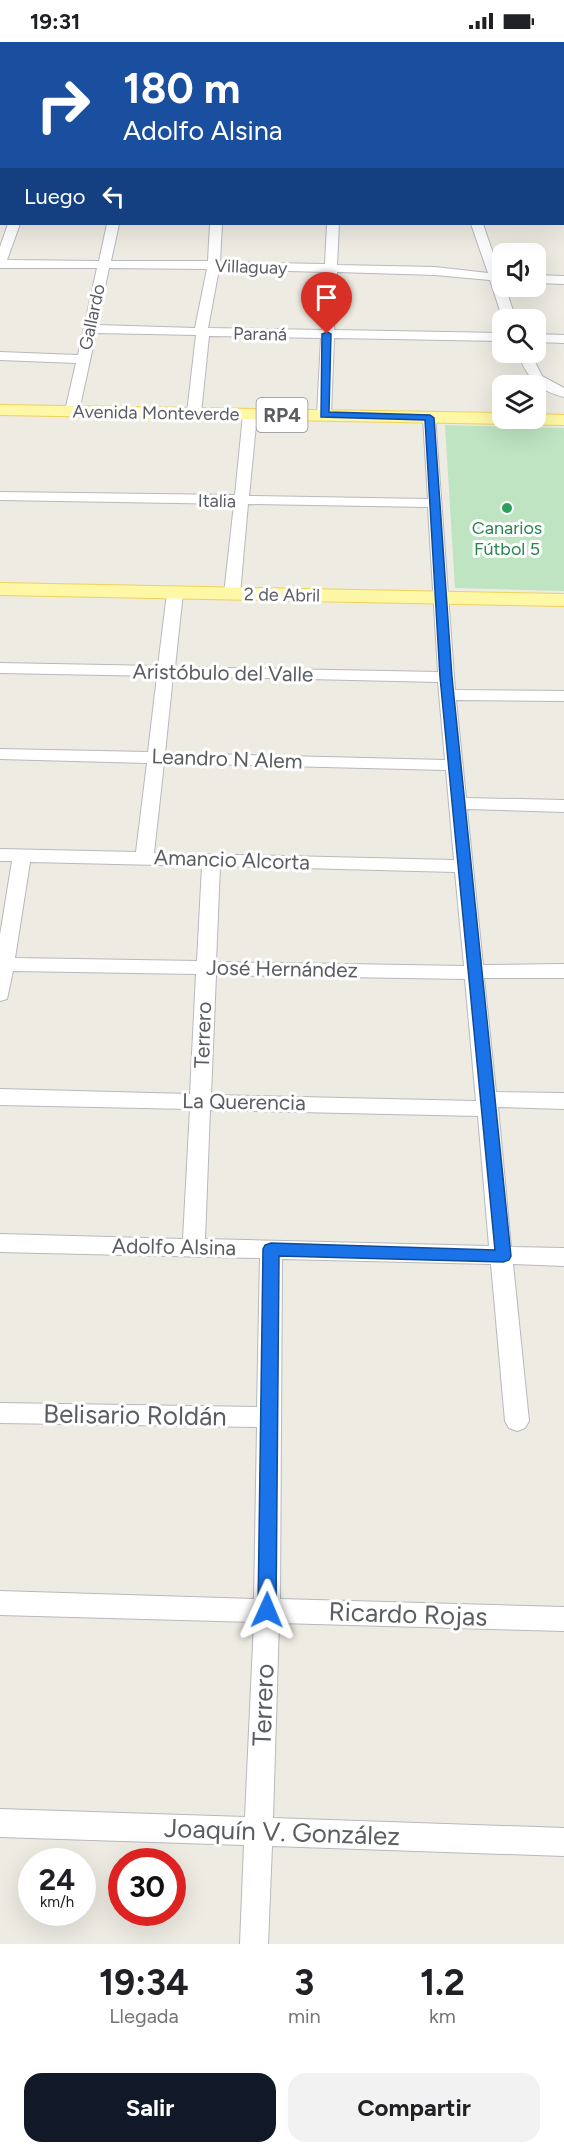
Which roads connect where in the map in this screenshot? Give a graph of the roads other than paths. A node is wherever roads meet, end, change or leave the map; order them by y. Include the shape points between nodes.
1 (14, 225) edge
2 (112, 225) edge
3 (216, 225) edge
4 (333, 225) edge
5 (477, 225) edge
6 (492, 261) edge
7 (0, 264) edge
8 (102, 264) junction
9 (214, 266) junction
10 (330, 269) junction
11 (492, 277) edge
12 (546, 279) edge
13 (564, 280) edge
14 (90, 329) junction
15 (202, 332) junction
16 (327, 334) junction
17 (492, 337) edge
18 (546, 338) edge
19 (564, 339) edge
20 (0, 356) edge
21 (83, 359) junction
22 (527, 363) edge
23 (564, 393) edge
24 (0, 410) edge
25 (72, 411) junction
26 (194, 413) junction
27 (250, 415) junction
28 (324, 415) junction
29 (430, 418) junction
30 (564, 420) edge
31 (0, 496) edge
32 (242, 501) junction
33 (434, 503) junction
34 (0, 589) edge
35 (175, 593) junction
36 (232, 594) junction
37 (440, 598) junction
38 (564, 600) edge
39 (0, 668) edge
40 (165, 672) junction
41 (447, 686) junction
42 (564, 696) edge
43 (0, 754) edge
44 (156, 757) junction
45 (454, 765) junction
46 (458, 803) junction
47 (564, 806) edge
48 (0, 855) edge
49 (22, 856) junction
50 (144, 858) junction
51 (211, 860) junction
52 (464, 866) junction
53 (2, 964) edge
54 (206, 968) junction
55 (564, 971) edge
56 (476, 972) junction
57 (0, 994) edge
58 (0, 1097) edge
59 (201, 1101) junction
60 (564, 1101) edge
61 (489, 1104) junction
62 (0, 1243) edge
63 (194, 1247) junction
64 (271, 1249) junction
65 (503, 1256) junction
66 (564, 1257) edge
67 (0, 1413) edge
68 (269, 1417) junction
69 (517, 1421) dead end
70 (0, 1603) edge
71 (267, 1610) junction
72 (564, 1619) edge
73 (0, 1823) edge
74 (258, 1831) junction
75 (564, 1842) edge
76 (254, 1944) edge

1 - 7 street
2 - 8 street, Gallardo
3 - 9 street
4 - 10 street
5 - 6 street
7 - 8 street, Villaguay
8 - 9 street, Villaguay
8 - 14 street, Gallardo
9 - 10 street, Villaguay
9 - 15 street
10 - 11 street, Villaguay via 435,271
10 - 16 street
12 - 13 street
14 - 15 street, Paraná
14 - 21 street, Gallardo
15 - 16 street, Paraná
15 - 26 street
16 - 17 street, Paraná
16 - 28 street
18 - 19 street
20 - 21 street
21 - 25 street, Gallardo
22 - 23 street via 538,382
24 - 25 main road, Avenida Monteverde / RP4
25 - 26 main road, Avenida Monteverde / RP4
26 - 27 main road, Avenida Monteverde / RP4
27 - 28 main road, Avenida Monteverde / RP4
27 - 32 street
28 - 29 main road, Avenida Monteverde / RP4
29 - 30 main road, Avenida Monteverde / RP4
29 - 33 street
31 - 32 street, Italia
32 - 33 street, Italia
32 - 36 street
33 - 37 street
34 - 35 main road, 2 de Abril
35 - 36 main road, 2 de Abril
35 - 40 street
36 - 37 main road, 2 de Abril
37 - 38 main road, 2 de Abril
37 - 41 street
39 - 40 street, Aristóbulo del Valle
40 - 41 street, Aristóbulo del Valle
40 - 44 street
41 - 42 street, Aristóbulo del Valle
41 - 45 street
43 - 44 street, Leandro N Alem
44 - 45 street, Leandro N Alem
44 - 50 street
45 - 46 street
46 - 47 street
46 - 52 street
48 - 49 street, Amancio Alcorta
49 - 50 street, Amancio Alcorta
49 - 53 street
50 - 51 street, Amancio Alcorta
51 - 52 street, Amancio Alcorta
51 - 54 street, Terrero
52 - 56 street
53 - 54 street, José Hernández
53 - 57 street
54 - 56 street, José Hernández
54 - 59 street, Terrero
55 - 56 street, José Hernández
56 - 61 street
58 - 59 street, La Querencia
59 - 61 street, La Querencia
59 - 63 street, Terrero
60 - 61 street, La Querencia
61 - 65 street
62 - 63 street, Adolfo Alsina
63 - 64 street, Adolfo Alsina
64 - 65 street, Adolfo Alsina
64 - 68 street, Terrero
65 - 66 street, Adolfo Alsina
65 - 69 street
67 - 68 street, Belisario Roldán
68 - 71 street, Terrero
70 - 71 street, Ricardo Rojas
71 - 72 street, Ricardo Rojas
71 - 74 street, Terrero
73 - 74 street, Joaquín V. González
74 - 75 street, Joaquín V. González
74 - 76 street, Terrero

